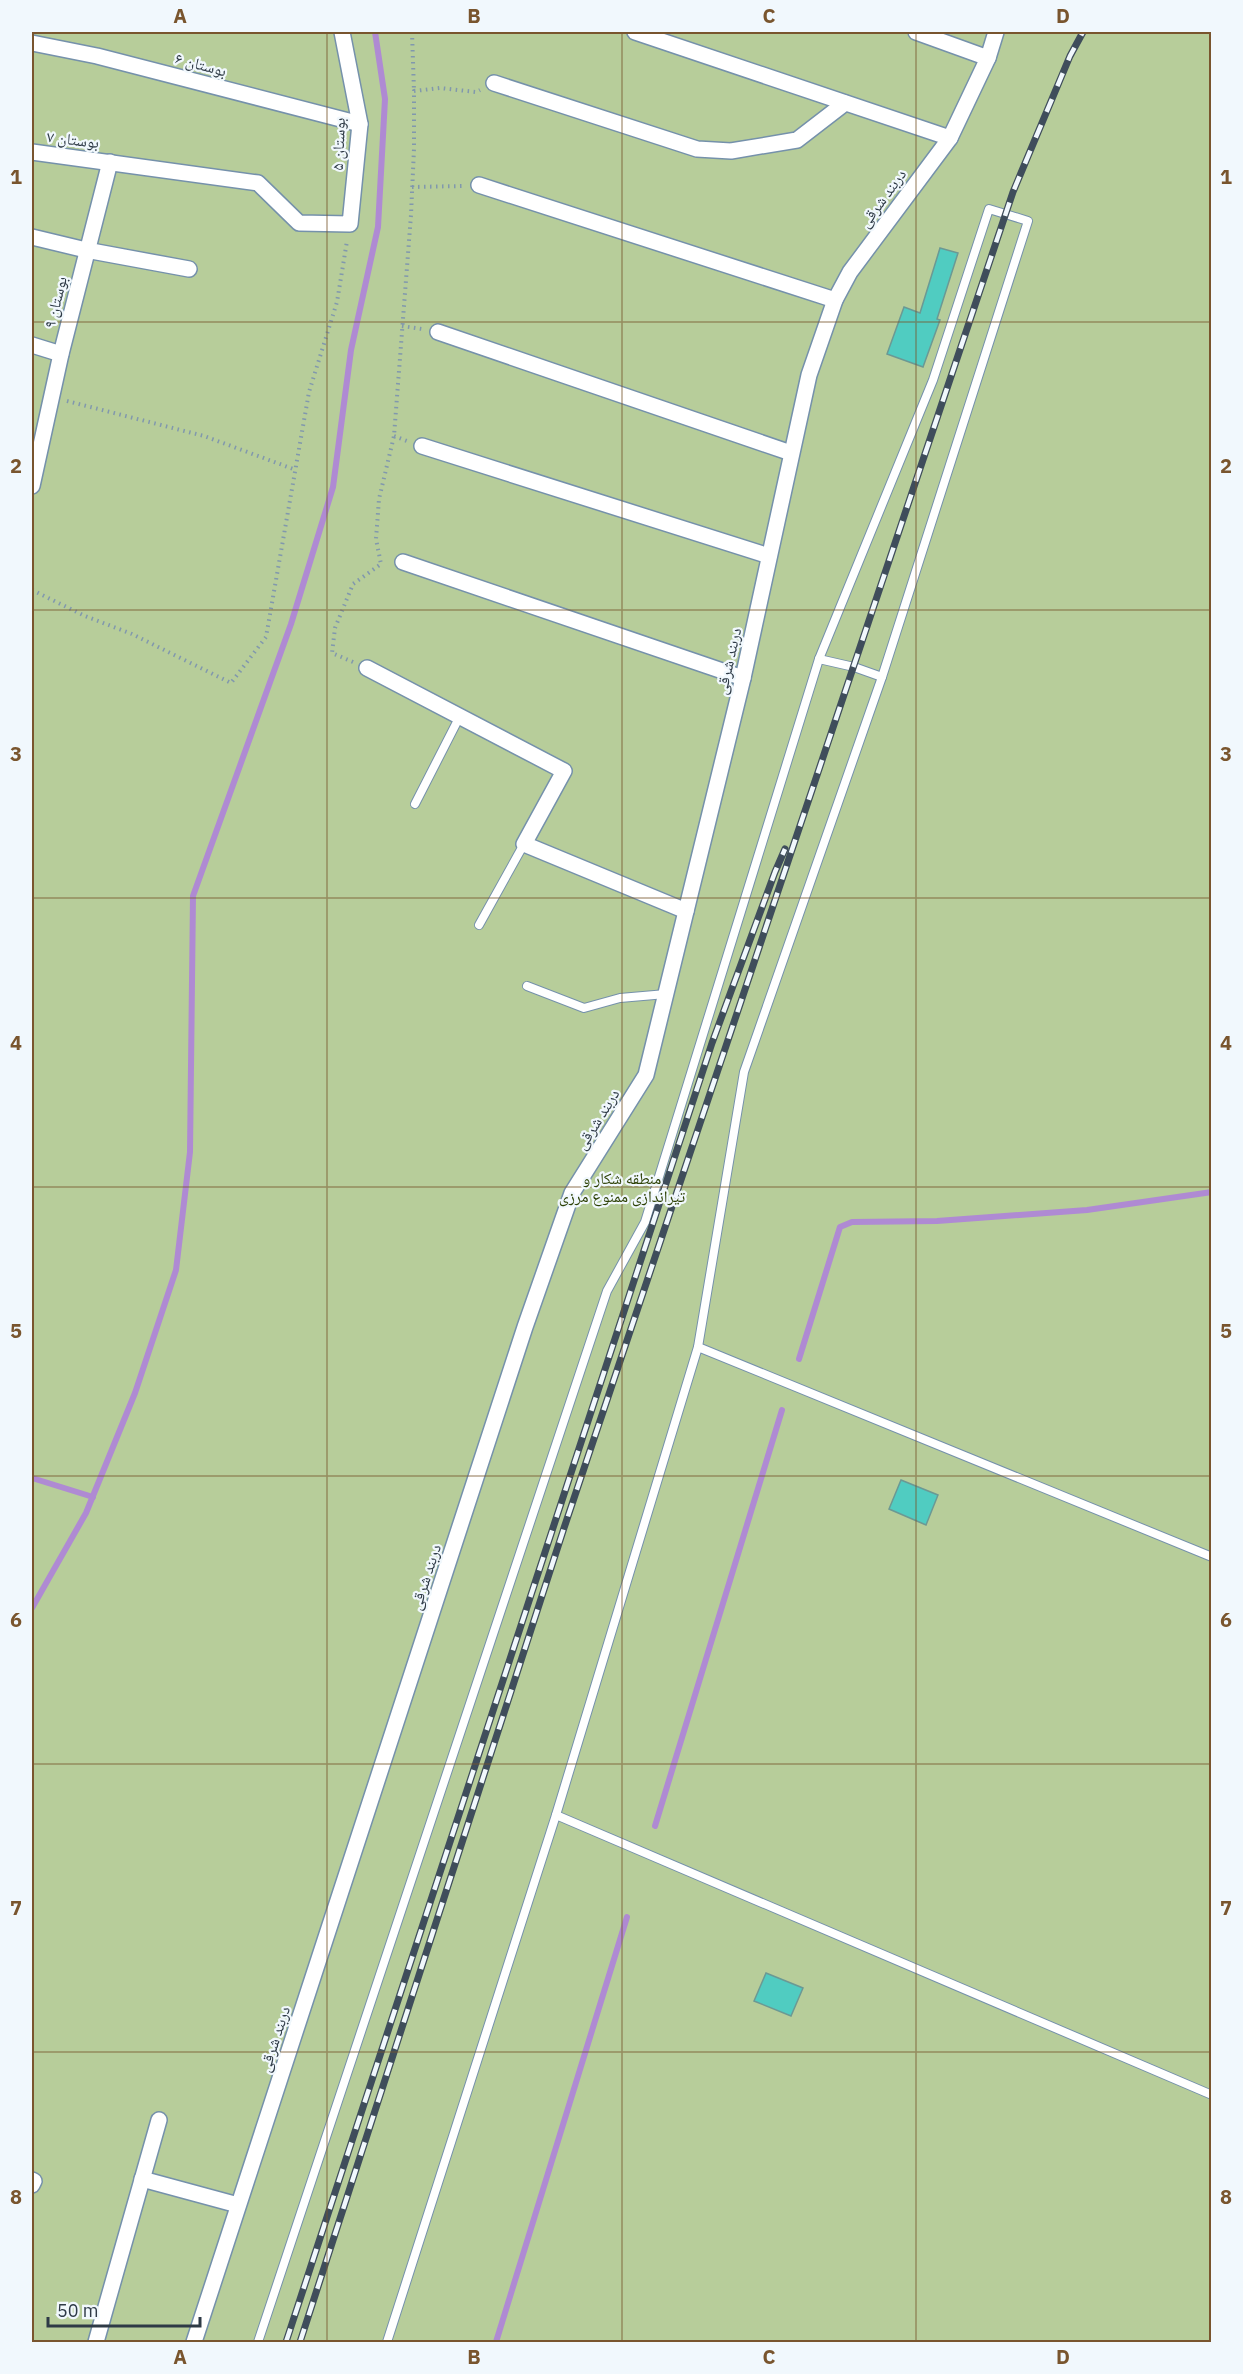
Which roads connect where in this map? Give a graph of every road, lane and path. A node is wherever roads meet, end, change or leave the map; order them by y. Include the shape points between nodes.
1 (342, 32) edge
2 (412, 32) edge
3 (636, 32) edge
4 (915, 32) edge
5 (996, 32) edge
6 (32, 43) edge
7 (988, 58) junction
8 (494, 83) joint
9 (414, 91) junction
10 (845, 103) junction
11 (360, 124) junction
12 (950, 138) junction
13 (32, 152) edge
14 (110, 162) junction
15 (479, 185) joint
16 (412, 187) junction
17 (350, 224) junction
18 (32, 237) edge
19 (87, 250) junction
20 (189, 269) dead end
21 (835, 300) junction
22 (438, 332) dead end
23 (32, 345) edge
24 (61, 354) junction
25 (51, 397) junction
26 (422, 446) dead end
27 (791, 453) junction
28 (296, 470) junction
29 (32, 486) edge
30 (769, 556) junction
31 (403, 562) dead end
32 (32, 590) edge
33 (819, 659) junction
34 (367, 668) joint
35 (882, 677) junction
36 (742, 678) junction
37 (460, 716) junction
38 (415, 804) dead end
39 (524, 844) junction
40 (686, 911) junction
41 (479, 925) dead end
42 (528, 986) dead end
43 (666, 994) junction
44 (698, 1347) junction
45 (1212, 1557) edge
46 (556, 1815) junction
47 (1212, 2095) edge
48 (159, 2120) dead end
49 (142, 2179) junction
50 (32, 2181) edge
51 (32, 2185) edge
52 (238, 2205) junction
53 (96, 2343) edge
54 (194, 2343) edge
55 (258, 2343) edge
56 (387, 2343) edge

1 - 11 street, بوستان ۵
2 - 9 path
3 - 10 street
4 - 7 street
5 - 7 street, دربند شرقی
6 - 11 street, بوستان ۶
7 - 12 street, دربند شرقی
8 - 9 path via 476,92 440,88
8 - 10 street via 698,149 731,151 797,140
9 - 16 path
10 - 12 street
11 - 17 street, بوستان ۵
12 - 21 street, دربند شرقی via 850,272
13 - 14 street, بوستان ۷
14 - 17 street, بوستان ۷ via 258,183 299,223
14 - 19 street, بوستان ۹
15 - 16 path
15 - 21 street
16 - 34 path via 394,436 379,499 376,539 381,564 353,584 335,628 332,653
17 - 28 path via 337,302 309,392
18 - 19 street
19 - 20 street
19 - 24 street, بوستان ۹
21 - 27 street, دربند شرقی via 809,375
22 - 27 street
23 - 24 street
24 - 25 street, بوستان ۹
25 - 28 path via 204,436
25 - 29 street, بوستان ۹
26 - 30 street
27 - 30 street, دربند شرقی
28 - 32 path via 267,637 231,683
30 - 36 street, دربند شرقی
31 - 36 street
33 - 35 lane
33 - 35 lane via 933,380 989,209 1028,221
33 - 55 lane via 645,1222 607,1291
34 - 37 street
35 - 44 lane via 744,1072
36 - 40 street, دربند شرقی
37 - 38 lane
37 - 39 street via 564,771
39 - 40 street
39 - 41 lane
40 - 43 street, دربند شرقی
42 - 43 lane via 584,1008 620,998
43 - 52 street, دربند شرقی via 646,1075 572,1193
44 - 45 lane
44 - 46 lane
46 - 47 lane
46 - 56 lane
48 - 49 street
49 - 52 street
49 - 53 street
50 - 51 street
52 - 54 street, دربند شرقی

